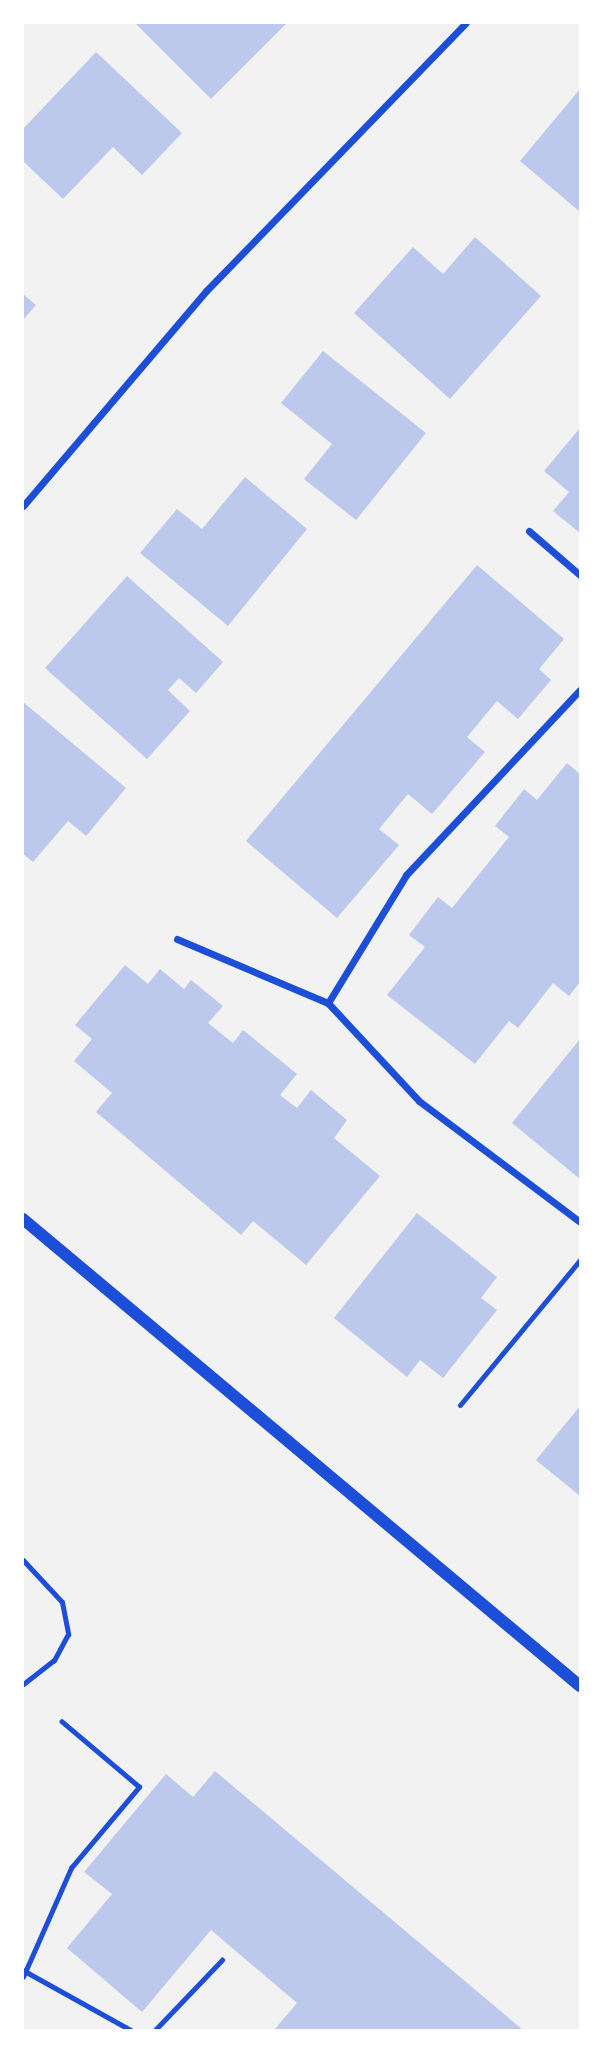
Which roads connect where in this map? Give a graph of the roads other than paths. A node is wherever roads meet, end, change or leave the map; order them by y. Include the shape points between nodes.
1 (466, 23) edge
2 (23, 506) edge
3 (529, 531) dead end
4 (580, 575) edge
5 (580, 690) edge
6 (177, 939) dead end
7 (328, 1003) junction
8 (23, 1219) edge
9 (580, 1222) edge
10 (580, 1259) edge
11 (460, 1405) dead end
12 (23, 1560) edge
13 (23, 1684) edge
14 (580, 1686) edge

1 - 2 street via 206,291
3 - 4 street
5 - 7 street via 406,875
6 - 7 street
7 - 9 street via 419,1101
8 - 14 street
10 - 11 lane
12 - 13 lane via 62,1602 68,1634 54,1661

